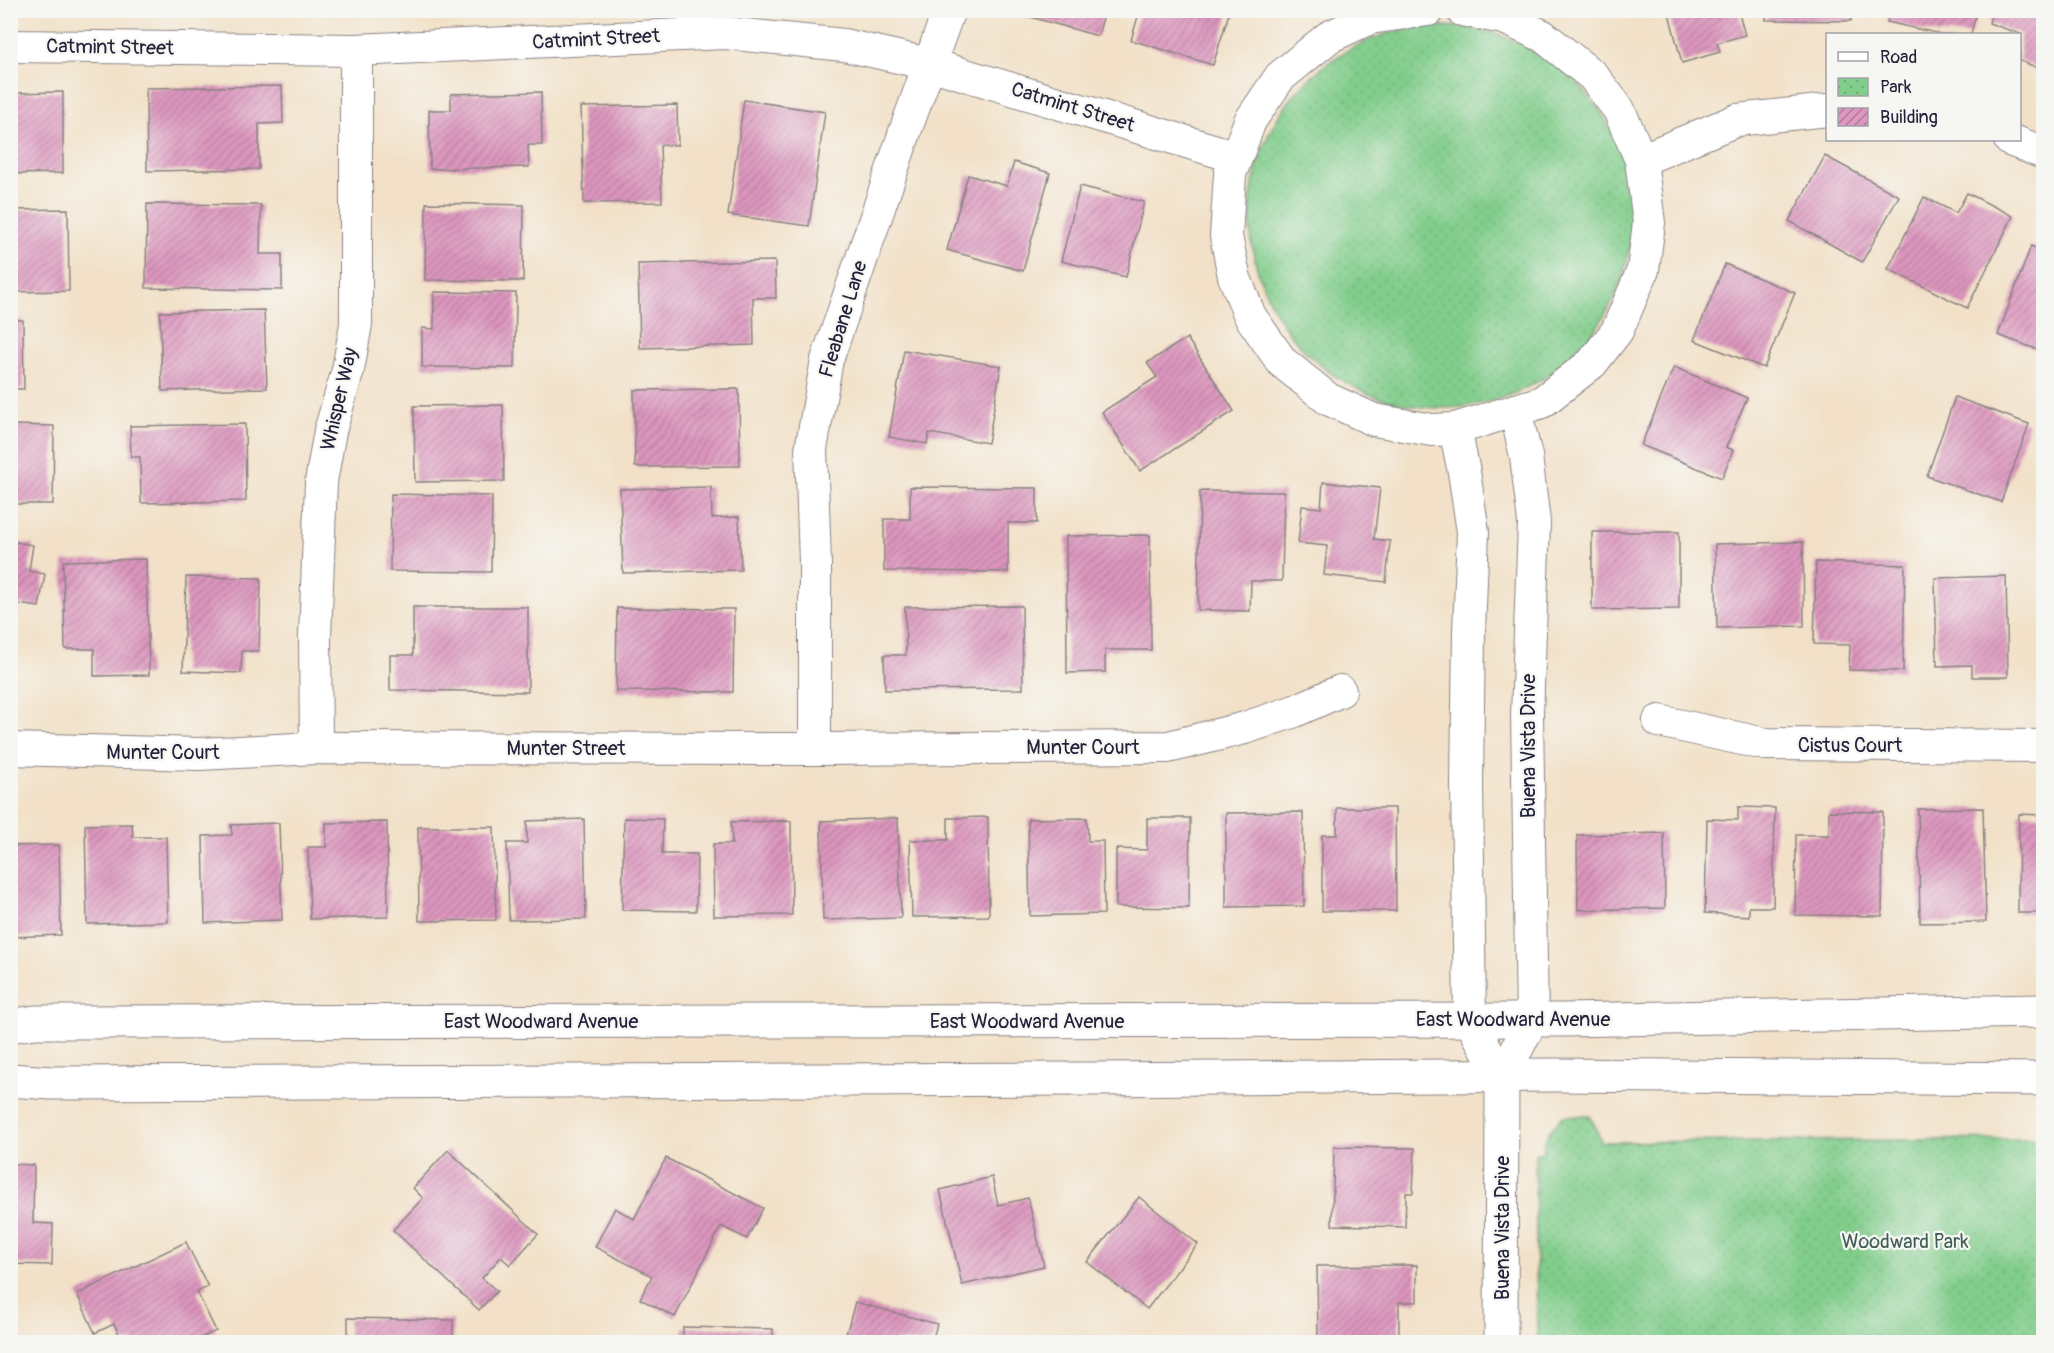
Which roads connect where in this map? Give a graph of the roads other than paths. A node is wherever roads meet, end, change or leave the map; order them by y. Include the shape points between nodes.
1 (949, 10) edge
2 (1428, 10) edge
3 (1462, 10) edge
4 (1369, 14) edge
5 (10, 46) edge
6 (356, 51) junction
7 (929, 63) junction
8 (1826, 110) edge
9 (2013, 141) edge
10 (2043, 153) edge
11 (1236, 157) junction
12 (1641, 159) junction
13 (1515, 410) junction
14 (1455, 429) junction
15 (1340, 691) dead end
16 (1659, 721) dead end
17 (2043, 746) edge
18 (316, 748) junction
19 (10, 749) edge
20 (815, 749) junction
21 (2043, 1011) edge
22 (1470, 1020) junction
23 (1532, 1020) junction
24 (10, 1026) edge
25 (1502, 1077) junction
26 (2043, 1079) edge
27 (10, 1080) edge
28 (1501, 1342) edge

1 - 7 street, Fleabane Lane
2 - 4 street
3 - 12 street via 1504,18 1543,36 1593,76 1619,110
4 - 11 street via 1329,38 1280,77 1250,121
5 - 6 street, Catmint Street
6 - 7 street, Catmint Street via 725,33 844,45
6 - 18 street, Whisper Way via 356,324 321,482 315,637
7 - 11 street, Catmint Street
7 - 20 street, Fleabane Lane via 827,360 811,449
8 - 12 street via 1737,120
9 - 10 street
11 - 14 street via 1230,174 1227,236 1234,276 1250,316 1282,362 1328,399 1374,420 1432,430
12 - 13 street via 1649,224 1645,258 1617,331 1592,363 1542,402
13 - 14 street
13 - 23 street, Buena Vista Drive via 1526,456 1534,522 1527,715
14 - 22 street, Buena Vista Drive via 1473,532 1467,762
15 - 20 street, Munter Court via 1245,728 1168,747
16 - 17 street, Cistus Court via 1766,744
18 - 19 street, Munter Court via 200,754
18 - 20 street, Munter Street
21 - 23 street, East Woodward Avenue
22 - 23 street, East Woodward Avenue
22 - 24 street, East Woodward Avenue via 47,1022
22 - 25 street, Buena Vista Drive
23 - 25 street, Buena Vista Drive
25 - 26 street
25 - 27 street via 86,1083
25 - 28 street, Buena Vista Drive

